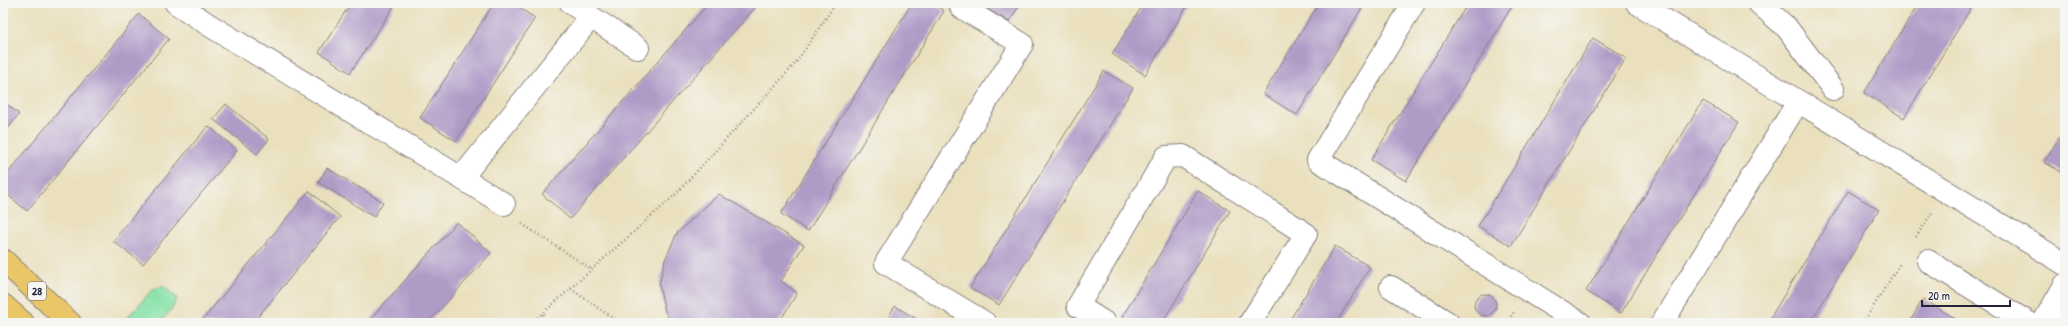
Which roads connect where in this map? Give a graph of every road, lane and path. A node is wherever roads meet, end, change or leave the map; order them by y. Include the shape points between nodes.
1 (176, 3) edge
2 (571, 3) edge
3 (836, 3) edge
4 (964, 3) edge
5 (1414, 3) edge
6 (1636, 3) edge
7 (1759, 3) edge
8 (591, 17) junction
9 (638, 48) dead end
10 (1833, 89) dead end
11 (1798, 102) junction
12 (462, 178) junction
13 (504, 204) joint
14 (3, 260) edge
15 (1928, 261) dead end
16 (2065, 264) edge
17 (591, 269) junction
18 (2065, 285) edge
19 (1391, 286) dead end
20 (571, 289) junction
21 (3, 305) edge
22 (544, 311) junction
23 (1420, 316) edge
24 (23, 323) edge
25 (70, 323) edge
26 (532, 323) edge
27 (543, 323) edge
28 (620, 323) edge
29 (985, 323) edge
30 (1105, 323) edge
31 (1250, 323) edge
32 (1448, 323) edge
33 (1580, 323) edge
34 (1662, 323) edge
35 (2029, 323) edge
36 (2043, 323) edge

1 - 12 street
2 - 8 street
3 - 17 path via 795,64 681,188
4 - 29 street via 961,7 1022,44 886,263
5 - 33 street via 1318,160
6 - 11 street
7 - 10 street via 1787,28
8 - 9 street
8 - 12 street
11 - 16 street
11 - 34 street
12 - 13 street
13 - 17 path via 518,222
14 - 25 main road, 28
15 - 35 street
17 - 20 path
18 - 36 street
19 - 23 street
20 - 22 path
20 - 28 path
21 - 24 main road
22 - 26 path
22 - 27 path
23 - 32 street
30 - 31 street via 1078,306 1166,157 1183,156 1306,234

